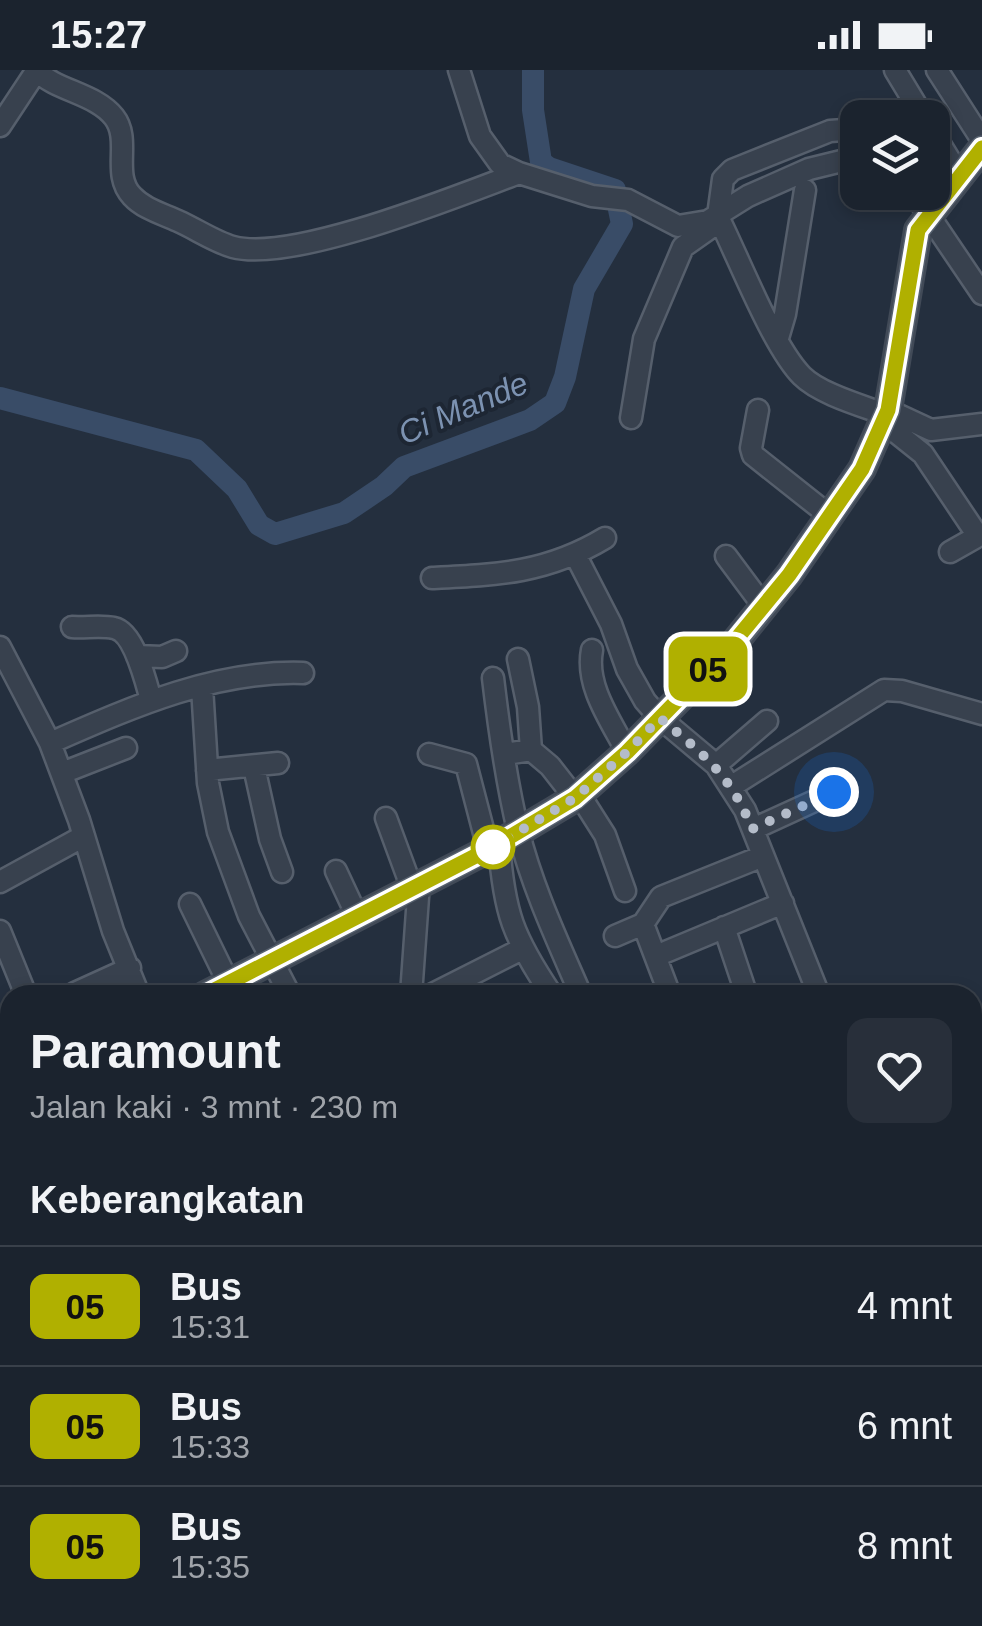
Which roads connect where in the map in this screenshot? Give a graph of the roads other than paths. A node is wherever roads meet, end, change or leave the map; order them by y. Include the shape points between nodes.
1 (36, 70) edge
2 (459, 70) edge
3 (896, 70) edge
4 (938, 70) edge
5 (914, 100) edge
6 (0, 126) edge
7 (840, 130) edge
8 (982, 140) edge
9 (982, 148) edge
10 (840, 160) edge
11 (950, 160) edge
12 (519, 173) junction
13 (960, 176) junction
14 (950, 183) edge
15 (805, 190) dead end
16 (919, 210) edge
17 (925, 210) edge
18 (720, 215) junction
19 (982, 294) edge
20 (778, 338) junction
21 (758, 410) dead end
22 (886, 416) junction
23 (631, 418) dead end
24 (982, 424) edge
25 (830, 516) junction
26 (980, 535) edge
27 (605, 538) dead end
28 (950, 552) dead end
29 (576, 556) junction
30 (726, 556) dead end
31 (432, 578) dead end
32 (764, 607) junction
33 (72, 628) dead end
34 (0, 648) edge
35 (592, 650) dead end
36 (176, 651) dead end
37 (137, 656) junction
38 (518, 659) dead end
39 (303, 674) dead end
40 (493, 678) dead end
41 (202, 687) junction
42 (151, 700) junction
43 (982, 714) edge
44 (660, 718) junction
45 (767, 721) dead end
46 (50, 743) junction
47 (126, 748) dead end
48 (627, 752) junction
49 (429, 754) dead end
50 (278, 764) dead end
51 (716, 765) junction
52 (254, 768) junction
53 (207, 770) junction
54 (62, 774) junction
55 (732, 786) junction
56 (834, 792) dead end
57 (577, 796) junction
58 (386, 818) dead end
59 (752, 829) junction
60 (84, 836) junction
61 (501, 842) junction
62 (763, 856) junction
63 (336, 871) dead end
64 (282, 872) dead end
65 (0, 882) edge
66 (415, 885) junction
67 (625, 891) dead end
68 (782, 903) junction
69 (190, 904) dead end
70 (357, 916) junction
71 (643, 924) junction
72 (724, 927) junction
73 (0, 931) edge
74 (615, 936) dead end
75 (522, 949) junction
76 (656, 956) junction
77 (270, 961) junction
78 (130, 968) junction
79 (229, 984) joint
80 (22, 985) edge
81 (93, 985) edge
82 (136, 985) edge
83 (284, 985) edge
84 (411, 985) edge
85 (451, 985) edge
86 (545, 985) edge
87 (577, 985) edge
88 (666, 985) edge
89 (743, 985) edge
90 (816, 985) edge

1 - 6 street
1 - 12 street via 113,115 129,194 234,248 312,242
2 - 12 street via 486,147
3 - 5 street
4 - 8 street
7 - 18 street via 732,170 723,179
9 - 13 main road
10 - 18 street via 809,168
11 - 13 street
12 - 18 street via 628,200 678,226
13 - 14 main road
15 - 20 street
16 - 22 main road
17 - 19 street
18 - 20 street
18 - 23 street via 681,250 642,346
20 - 22 street via 802,376
21 - 25 street via 754,455
22 - 24 street via 931,430
22 - 25 main road
22 - 26 street via 923,454
25 - 32 main road
26 - 28 street
27 - 29 street
29 - 31 street via 502,574
29 - 44 street via 627,669
30 - 32 street
32 - 44 main road
33 - 37 street via 120,630
34 - 46 street
35 - 48 street via 596,692
36 - 37 street
37 - 42 street
38 - 57 street via 528,708 521,751 550,766
39 - 41 street via 250,674
40 - 61 street
41 - 42 street
41 - 53 street
42 - 46 street
43 - 55 street via 884,690
44 - 48 main road
44 - 51 street
45 - 51 street
46 - 54 street
47 - 54 street
48 - 57 main road
49 - 61 street via 466,764 485,836
50 - 52 street
51 - 55 street
52 - 53 street
52 - 64 street
53 - 77 street via 218,832
54 - 60 street
55 - 59 street
56 - 59 street
57 - 61 main road
57 - 67 street via 604,835
58 - 66 street
59 - 62 street
60 - 65 street
60 - 78 street
61 - 66 main road
61 - 75 street via 503,896
61 - 87 street
62 - 68 street
62 - 71 street via 666,894
63 - 70 street
66 - 70 main road
66 - 84 street
68 - 72 street
68 - 90 street
69 - 79 street
70 - 77 main road
71 - 74 street
71 - 76 street
72 - 76 street
72 - 89 street
73 - 80 street
75 - 85 street
75 - 86 street
76 - 88 street
77 - 79 main road
77 - 83 street
78 - 81 street
78 - 82 street

